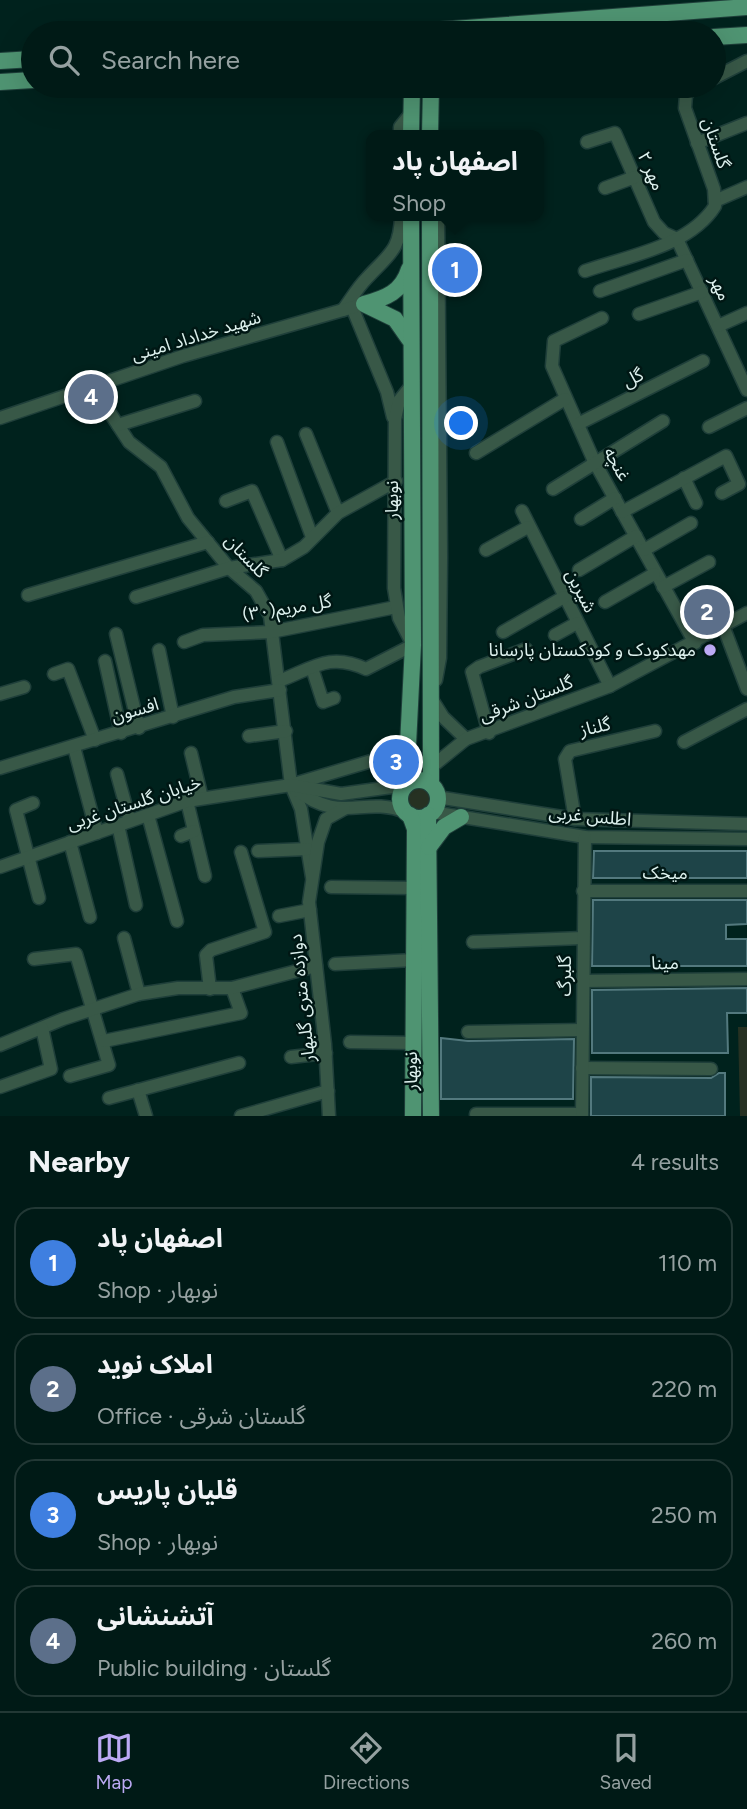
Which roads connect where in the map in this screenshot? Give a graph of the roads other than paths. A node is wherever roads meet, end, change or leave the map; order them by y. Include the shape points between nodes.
1 (747, 7) edge
2 (638, 16) junction
3 (573, 21) edge
4 (629, 21) edge
5 (747, 35) edge
6 (726, 36) edge
7 (21, 60) edge
8 (0, 61) edge
9 (747, 61) edge
10 (726, 72) edge
11 (21, 81) edge
12 (0, 82) edge
13 (411, 98) edge
14 (432, 98) edge
15 (685, 98) edge
16 (412, 112) junction
17 (747, 122) edge
18 (400, 130) edge
19 (411, 130) edge
20 (430, 130) edge
21 (587, 142) dead end
22 (697, 143) junction
23 (635, 177) junction
24 (747, 187) edge
25 (605, 188) dead end
26 (715, 201) junction
27 (401, 221) edge
28 (411, 221) edge
29 (430, 221) edge
30 (438, 221) edge
31 (677, 239) junction
32 (411, 259) junction
33 (687, 260) junction
34 (434, 265) junction
35 (585, 271) dead end
36 (600, 292) dead end
37 (702, 292) junction
38 (353, 307) junction
39 (747, 313) edge
40 (639, 314) dead end
41 (602, 318) dead end
42 (718, 326) junction
43 (411, 343) junction
44 (435, 354) junction
45 (747, 355) edge
46 (703, 361) dead end
47 (734, 361) junction
48 (411, 386) junction
49 (93, 387) junction
50 (747, 390) edge
51 (565, 399) junction
52 (195, 401) dead end
53 (747, 408) edge
54 (0, 418) edge
55 (663, 421) dead end
56 (578, 424) junction
57 (118, 425) junction
58 (709, 427) dead end
59 (395, 428) junction
60 (306, 434) dead end
61 (411, 436) junction
62 (431, 438) junction
63 (276, 442) dead end
64 (476, 453) dead end
65 (594, 461) junction
66 (684, 478) junction
67 (396, 481) junction
68 (553, 489) dead end
69 (722, 493) dead end
70 (615, 498) junction
71 (226, 501) dead end
72 (696, 503) dead end
73 (522, 511) dead end
74 (622, 512) junction
75 (338, 513) junction
76 (581, 519) dead end
77 (691, 523) dead end
78 (528, 527) junction
79 (635, 536) junction
80 (312, 537) junction
81 (208, 542) junction
82 (486, 550) dead end
83 (643, 550) junction
84 (282, 559) junction
85 (709, 562) dead end
86 (229, 568) junction
87 (579, 570) dead end
88 (654, 574) junction
89 (663, 587) junction
90 (28, 595) dead end
91 (136, 597) dead end
92 (564, 597) junction
93 (605, 602) dead end
94 (396, 607) junction
95 (747, 613) edge
96 (577, 623) junction
97 (724, 628) junction
98 (271, 632) junction
99 (503, 632) dead end
100 (116, 634) dead end
101 (555, 635) dead end
102 (184, 642) dead end
103 (695, 643) junction
104 (413, 645) junction
105 (526, 649) dead end
106 (159, 650) dead end
107 (105, 661) dead end
108 (312, 668) junction
109 (54, 674) dead end
110 (279, 686) junction
111 (610, 686) junction
112 (24, 687) dead end
113 (747, 689) edge
114 (0, 694) edge
115 (334, 698) dead end
116 (431, 699) junction
117 (747, 709) edge
118 (173, 718) junction
119 (139, 728) junction
120 (286, 732) junction
121 (655, 732) dead end
122 (121, 733) junction
123 (489, 733) junction
124 (249, 736) dead end
125 (466, 739) junction
126 (95, 740) junction
127 (684, 742) dead end
128 (74, 747) junction
129 (191, 753) dead end
130 (409, 756) junction
131 (0, 768) edge
132 (117, 774) dead end
133 (290, 785) junction
134 (406, 785) junction
135 (432, 795) junction
136 (202, 798) junction
137 (187, 801) junction
138 (33, 803) dead end
139 (344, 809) junction
140 (408, 814) junction
141 (148, 815) junction
142 (461, 817) junction
143 (575, 819) junction
144 (124, 823) junction
145 (747, 824) edge
146 (194, 831) junction
147 (97, 833) junction
148 (181, 836) dead end
149 (585, 837) junction
150 (747, 839) edge
151 (70, 842) junction
152 (429, 847) junction
153 (308, 849) junction
154 (258, 851) dead end
155 (241, 852) dead end
156 (27, 857) junction
157 (0, 867) edge
158 (205, 876) dead end
159 (312, 877) junction
160 (331, 887) dead end
161 (414, 888) junction
162 (583, 891) junction
163 (747, 891) edge
164 (39, 898) dead end
165 (136, 905) dead end
166 (310, 910) junction
167 (279, 916) dead end
168 (90, 917) dead end
169 (177, 921) dead end
170 (124, 938) dead end
171 (583, 938) junction
172 (473, 942) dead end
173 (34, 959) dead end
174 (414, 960) junction
175 (335, 964) dead end
176 (316, 966) junction
177 (747, 979) edge
178 (583, 981) junction
179 (232, 988) junction
180 (210, 989) junction
181 (139, 994) junction
182 (94, 1008) junction
183 (42, 1028) junction
184 (582, 1030) junction
185 (468, 1032) dead end
186 (104, 1041) junction
187 (350, 1042) dead end
188 (414, 1043) junction
189 (0, 1045) edge
190 (326, 1053) junction
191 (291, 1057) dead end
192 (239, 1063) dead end
193 (582, 1068) junction
194 (712, 1069) dead end
195 (70, 1076) dead end
196 (0, 1087) edge
197 (138, 1090) junction
198 (328, 1091) junction
199 (109, 1098) dead end
200 (476, 1114) dead end
201 (582, 1115) edge
202 (146, 1116) edge
203 (241, 1116) edge
204 (330, 1116) edge
205 (413, 1116) edge
206 (431, 1116) edge

1 - 2 main road
2 - 3 main road
2 - 4 main road
5 - 6 main road
7 - 8 main road
9 - 10 street
11 - 12 main road
13 - 16 main road
14 - 20 main road
15 - 22 street, گلستان
16 - 18 street
16 - 19 main road
17 - 22 street
21 - 23 street, مهر ۲ via 615,133
22 - 26 street, گلستان
23 - 25 street
23 - 31 street, مهر ۲ via 654,222
24 - 26 street
26 - 31 street via 710,214
27 - 38 street via 391,256 367,278
28 - 32 main road, نوبهار
29 - 34 main road, نوبهار
30 - 34 street
31 - 33 street, مهر
31 - 35 street
32 - 38 main road via 405,282 396,292
32 - 43 main road, نوبهار
33 - 36 street
33 - 37 street, مهر
34 - 44 main road, نوبهار
37 - 40 street
37 - 42 street, مهر
38 - 43 main road via 387,313 401,324
38 - 49 street, شهید خداداد امینی
38 - 59 street via 387,392
39 - 42 street
41 - 51 street, غنچه via 554,341 552,366
42 - 47 street, مهر
43 - 48 main road, نوبهار
44 - 62 main road, نوبهار
44 - 116 street via 440,658
45 - 47 street
46 - 56 street, گل
47 - 50 street, مهر
48 - 59 street via 399,401
48 - 61 main road, نوبهار
49 - 54 street, شهید خداداد امینی
49 - 57 street, گلستان
51 - 56 street, غنچه
51 - 64 street
52 - 57 street
53 - 58 street
55 - 65 street
56 - 65 street, غنچه
57 - 81 street, گلستان via 129,442 161,467 188,518
59 - 67 street
60 - 75 street
61 - 62 main road via 421,444
61 - 104 main road, نوبهار
62 - 116 main road, نوبهار
63 - 80 street
65 - 68 street
65 - 70 street, غنچه
66 - 69 street via 726,456 739,484
66 - 72 street
66 - 74 street
67 - 75 street
67 - 94 street
70 - 74 street, غنچه
70 - 76 street
71 - 84 street via 252,491
73 - 78 street, شیرین
74 - 79 street, غنچه
75 - 80 street
77 - 83 street
78 - 82 street
78 - 92 street, شیرین
79 - 83 street, غنچه
79 - 87 street
80 - 84 street
81 - 86 street, گلستان
81 - 90 street
83 - 88 street, غنچه
84 - 86 street
85 - 89 street
86 - 91 street
86 - 98 street, گلستان via 256,592 270,616
88 - 89 street, غنچه
88 - 93 street
89 - 103 street, غنچه
92 - 96 street, شیرین
92 - 99 street
94 - 98 street, گل مریم(۳۰)
94 - 104 street
95 - 97 street, گلستان شرقی
96 - 101 street
96 - 111 street, شیرین
97 - 103 street, گلستان شرقی
97 - 113 street
98 - 102 street, گل مریم(۳۰) via 203,635
98 - 110 street, گلستان
100 - 119 street
103 - 111 street, گلستان شرقی
104 - 108 street, افسون via 366,669 347,660
104 - 130 main road, نوبهار
105 - 123 street via 472,672
106 - 118 street
107 - 122 street
108 - 110 street, افسون
108 - 115 street via 323,702
109 - 126 street via 68,670
110 - 118 street, افسون
110 - 120 street, گلستان
111 - 123 street, گلستان شرقی
112 - 114 street
116 - 125 street, گلستان شرقی
116 - 135 main road, نوبهار
117 - 127 street
118 - 119 street, افسون
119 - 122 street, افسون
120 - 124 street
120 - 133 street, گلستان
121 - 143 street, گلناز via 570,751 565,759
122 - 126 street, افسون
123 - 125 street, گلستان شرقی
125 - 135 street, گلستان شرقی
126 - 128 street, افسون
128 - 131 street, افسون
128 - 147 street
129 - 136 street
130 - 133 street via 378,759
130 - 134 main road, نوبهار
132 - 144 street
133 - 134 street, خیابان گلستان غربی via 341,794
133 - 136 street, خیابان گلستان غربی
133 - 139 street via 329,809
133 - 153 street, گلستان via 301,809
134 - 135 main road via 421,780
134 - 140 main road, نوبهار via 400,798
135 - 140 main road
135 - 142 street, اطلس غربی
135 - 143 street, اطلس غربی
135 - 152 main road, نوبهار
136 - 137 street, خیابان گلستان غربی
137 - 141 street, خیابان گلستان غربی
137 - 146 street
138 - 156 street via 16,810
139 - 140 street via 394,807
139 - 159 street via 326,820
140 - 161 main road, نوبهار via 415,829
141 - 144 street, خیابان گلستان غربی
141 - 169 street
142 - 149 street, اطلس غربی
142 - 152 main road via 444,827
143 - 145 street, اطلس غربی
144 - 147 street, خیابان گلستان غربی
144 - 165 street
146 - 148 street
146 - 158 street
147 - 151 street, خیابان گلستان غربی
149 - 150 street, اطلس غربی
149 - 162 street, گلبرگ
151 - 156 street, خیابان گلستان غربی
151 - 168 street
152 - 206 main road, نوبهار
153 - 154 street
153 - 159 street, گلستان
155 - 180 street via 265,932 206,955
156 - 157 street, خیابان گلستان غربی
156 - 164 street
159 - 166 street, دوازده متری گلبهار
160 - 161 street
161 - 174 main road, نوبهار
162 - 163 street, میخک
162 - 171 street, گلبرگ
166 - 167 street
166 - 176 street, دوازده متری گلبهار
170 - 181 street
171 - 172 street
171 - 178 street, گلبرگ
173 - 182 street via 76,954
174 - 175 street
174 - 188 main road, نوبهار
176 - 179 street
176 - 190 street, دوازده متری گلبهار
177 - 178 street, مینا
178 - 184 street, گلبرگ
179 - 180 street
179 - 186 street via 241,1013
180 - 181 street
181 - 182 street
182 - 183 street
182 - 186 street
183 - 189 street
183 - 196 street via 51,1069
184 - 185 street
184 - 193 street, گلبرگ
186 - 195 street via 109,1065
187 - 188 street
188 - 205 main road, نوبهار
190 - 191 street
190 - 198 street, دوازده متری گلبهار
192 - 197 street
193 - 194 street
193 - 201 street, گلبرگ
197 - 199 street
197 - 202 street
198 - 203 street
198 - 204 street, دوازده متری گلبهار
200 - 201 street

